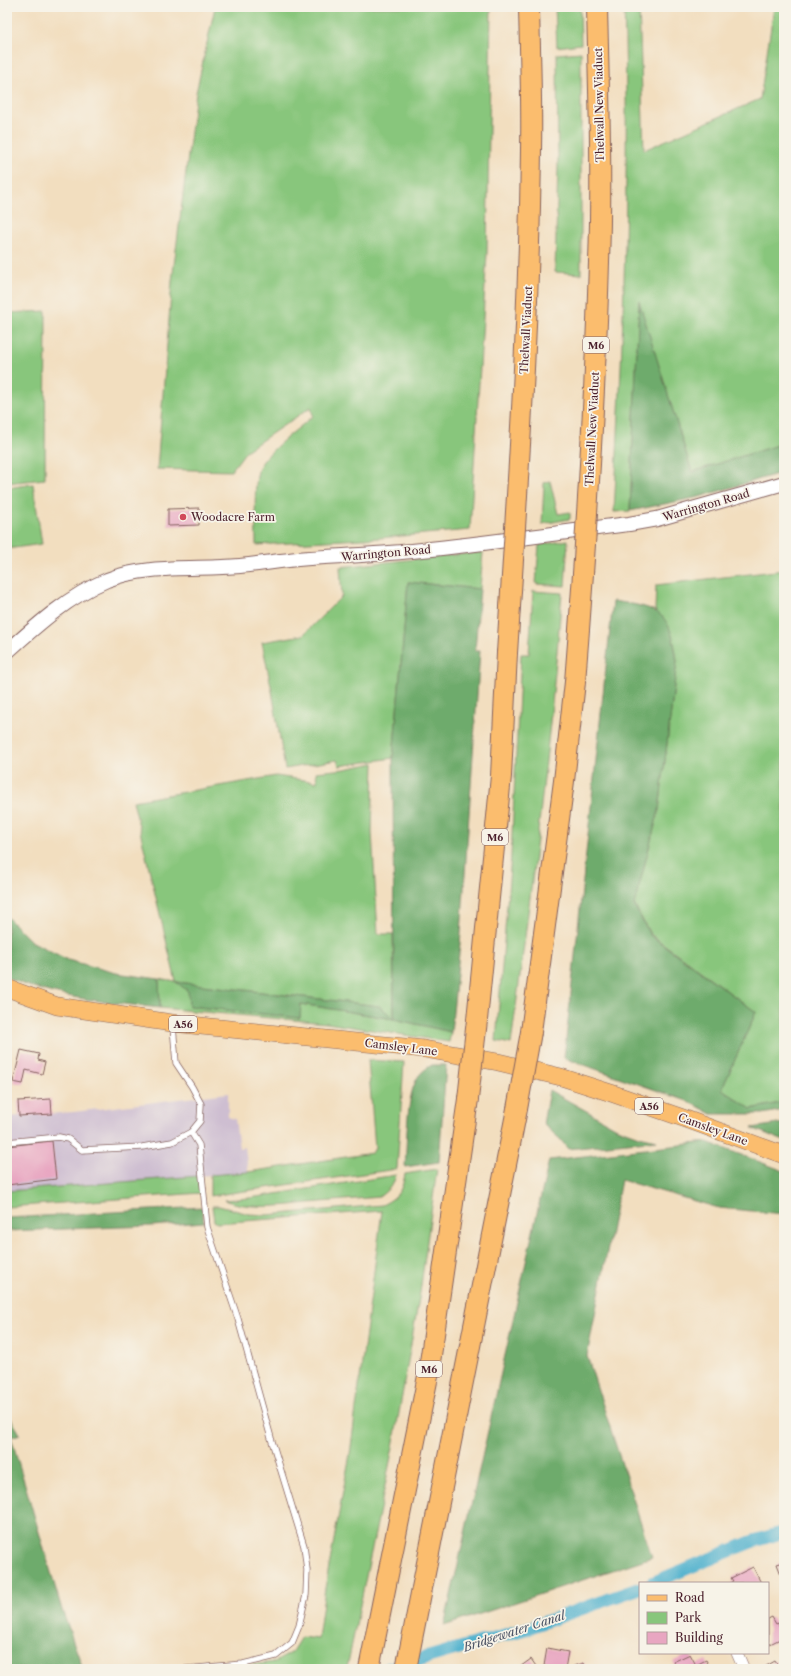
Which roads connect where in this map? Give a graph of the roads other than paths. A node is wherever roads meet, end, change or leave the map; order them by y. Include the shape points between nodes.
1 (529, 7) edge
2 (597, 7) edge
3 (784, 483) edge
4 (7, 652) edge
5 (7, 988) edge
6 (172, 1023) junction
7 (191, 1132) junction
8 (7, 1142) edge
9 (784, 1155) edge
10 (738, 1654) edge
11 (186, 1669) edge
12 (369, 1669) edge
13 (406, 1669) edge
14 (744, 1669) edge

1 - 12 highway, Thelwall Viaduct / M6, bridge via 531,148 527,308 500,776 478,1020 428,1376
2 - 13 highway, Thelwall New Viaduct / M6, bridge via 600,260 592,451 575,682 558,836 517,1109
3 - 4 street, Warrington Road via 629,524 412,551 126,574 90,588 73,599
5 - 6 main road, Camsley Lane / A56 via 57,1006
6 - 7 lane via 176,1063 201,1104 200,1121
6 - 9 main road, Camsley Lane / A56 via 385,1044 498,1062 561,1077
7 - 8 lane via 172,1142 142,1147 82,1150 68,1139 59,1137
7 - 11 lane via 200,1145 208,1227 238,1319 304,1546 307,1570 306,1595 292,1643 276,1656 243,1664
10 - 14 street

